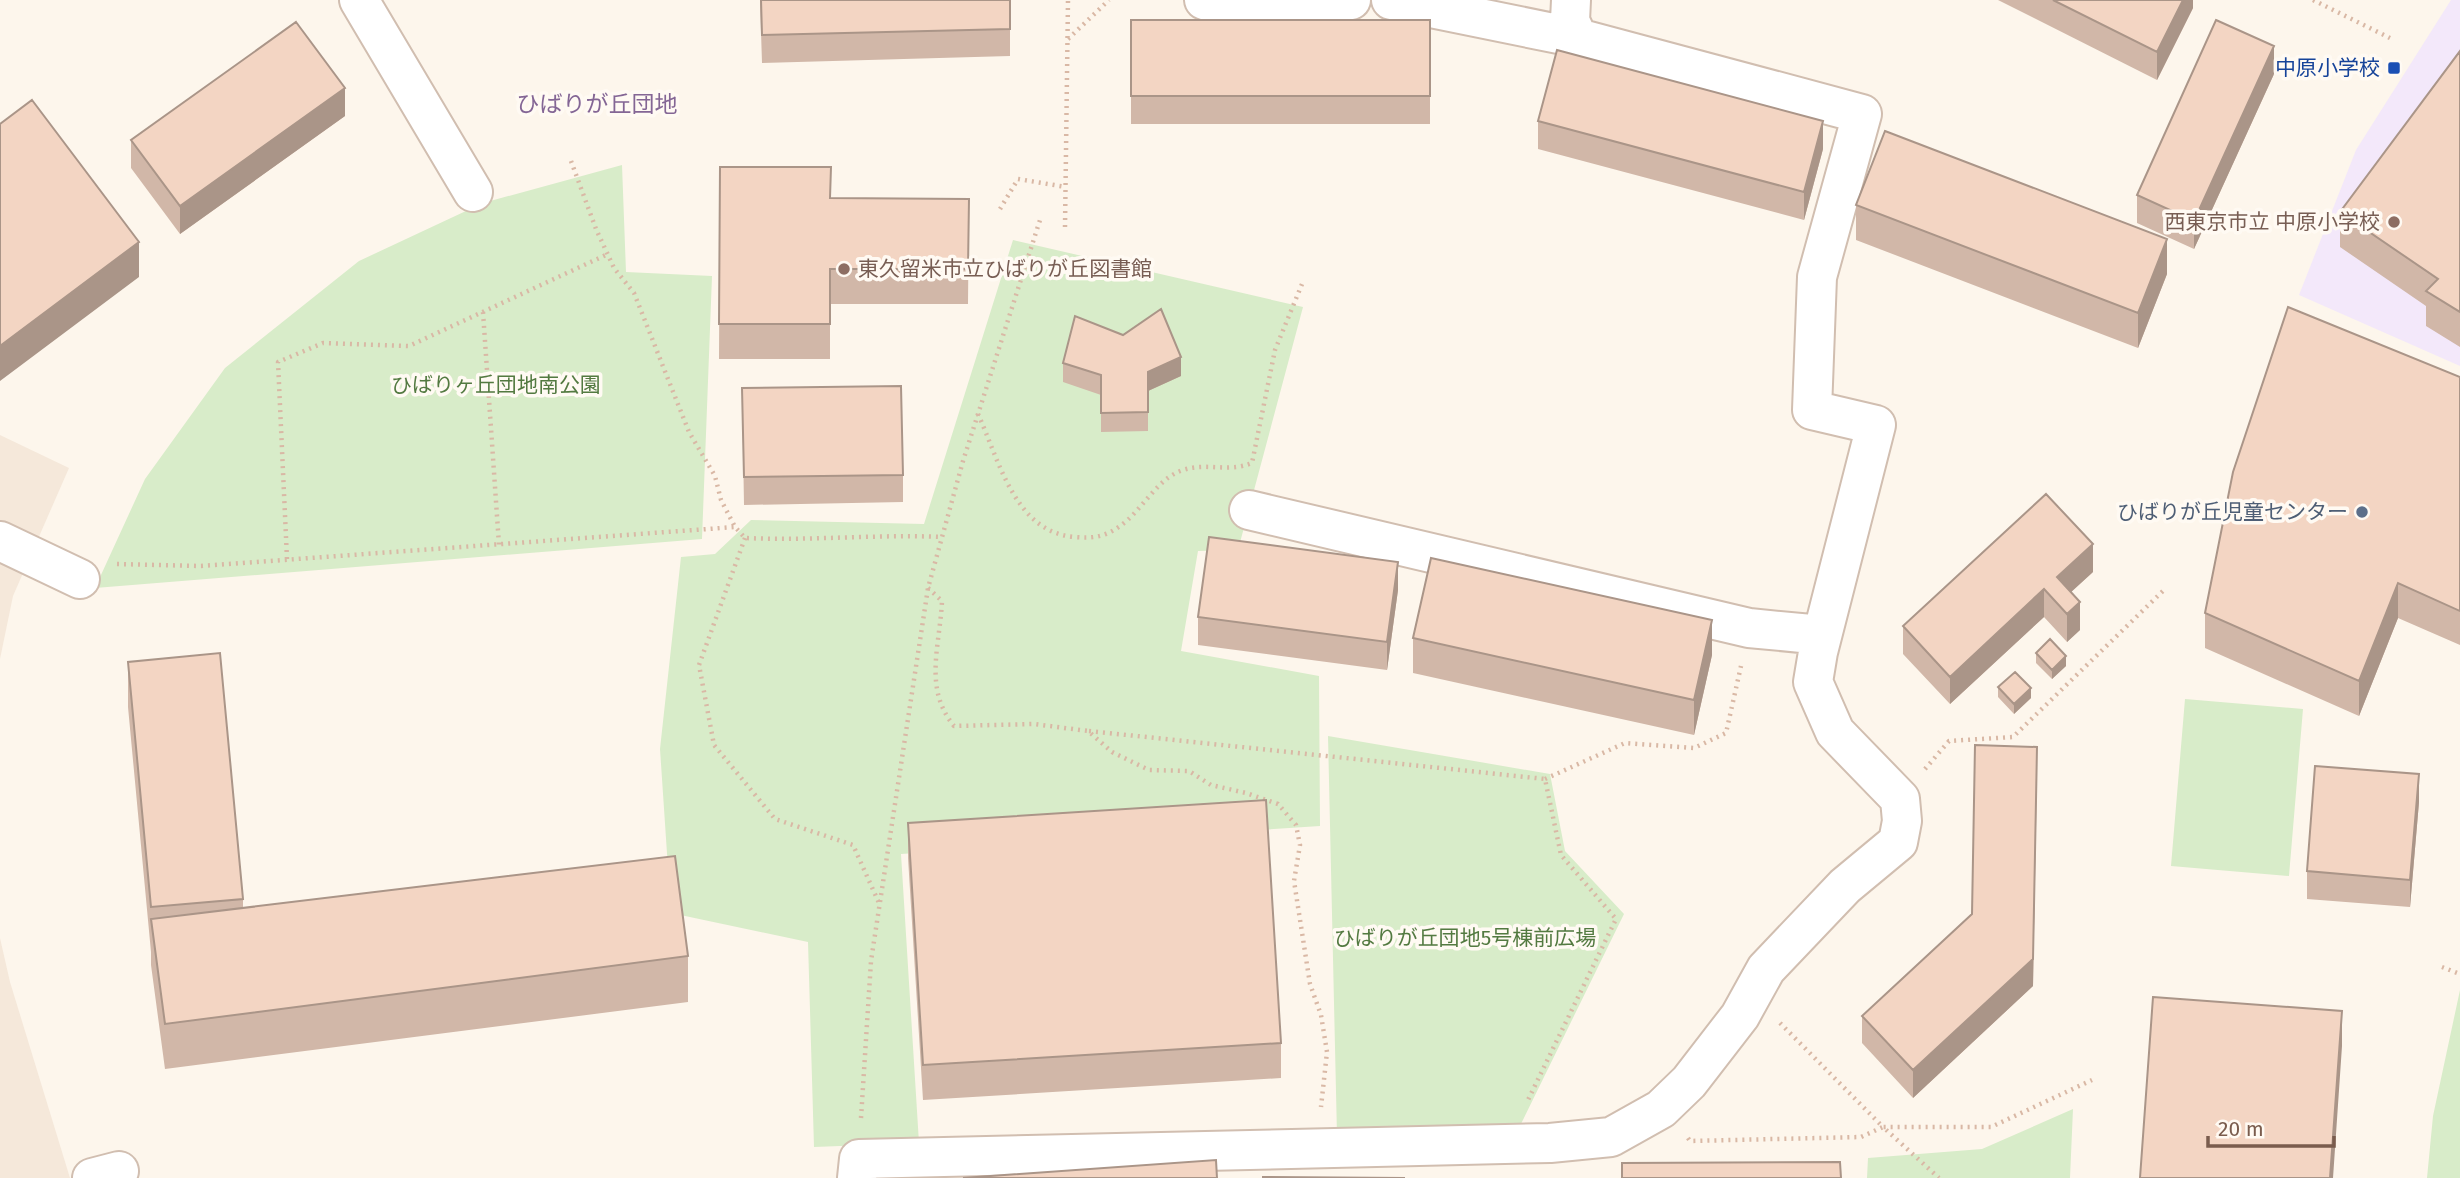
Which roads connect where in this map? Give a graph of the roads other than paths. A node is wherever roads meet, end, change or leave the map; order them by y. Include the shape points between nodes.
1 (359, 0) edge
2 (1204, 0) edge
3 (1351, 0) edge
4 (1391, 0) edge
5 (1571, 0) edge
6 (1578, 38) junction
7 (473, 192) dead end
8 (1249, 510) dead end
9 (0, 541) edge
10 (96, 571) road end
11 (1822, 635) junction
12 (858, 1168) edge

1 - 7 street
2 - 3 street via 1234,11
4 - 6 street
5 - 6 street via 1570,21
6 - 11 street via 1863,114 1817,277 1812,410 1875,425
8 - 11 street via 1749,628
9 - 10 street
11 - 12 street via 1813,682 1835,732 1900,799 1898,842 1836,895 1766,969 1740,1016 1661,1110 1611,1136 1550,1143

